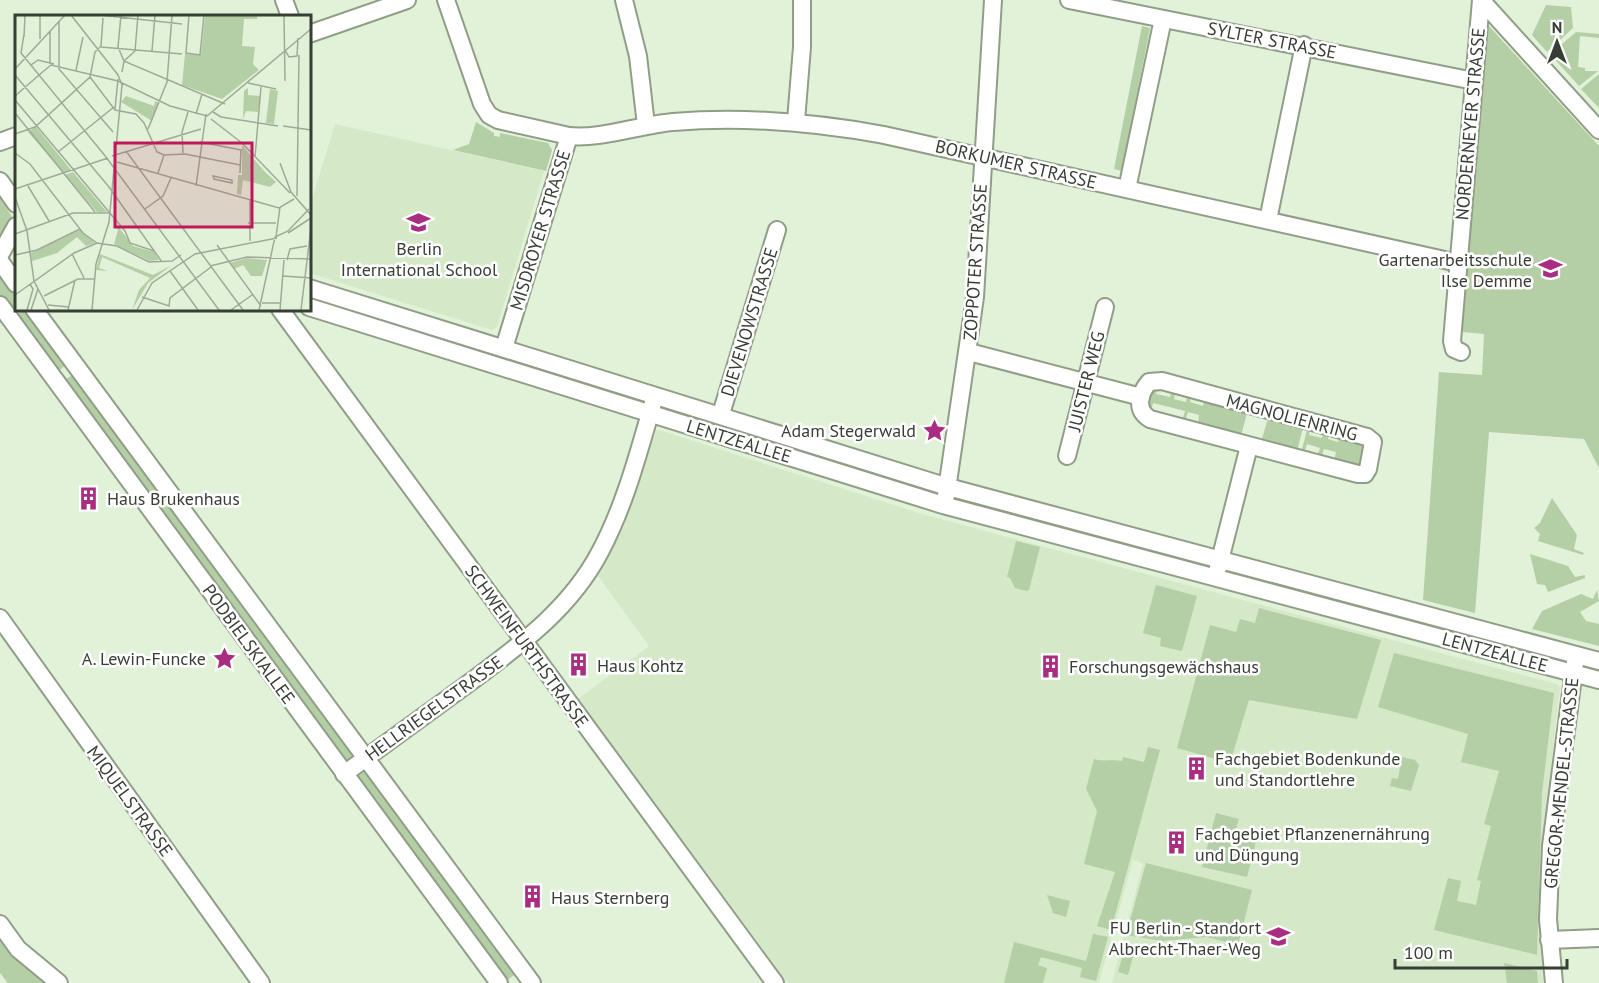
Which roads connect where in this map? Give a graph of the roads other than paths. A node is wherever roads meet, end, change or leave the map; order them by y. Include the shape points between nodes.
1 (284, 0) edge
2 (407, 0) edge
3 (446, 0) edge
4 (624, 0) edge
5 (802, 0) edge
6 (993, 0) edge
7 (1069, 0) edge
8 (1481, 0) edge
9 (290, 15) edge
10 (1163, 19) junction
11 (310, 34) edge
12 (1304, 45) junction
13 (1474, 81) junction
14 (796, 121) junction
15 (646, 125) junction
16 (1599, 130) edge
17 (15, 136) edge
18 (568, 136) junction
19 (0, 142) edge
20 (982, 156) junction
21 (0, 181) edge
22 (1127, 189) junction
23 (15, 201) edge
24 (1268, 220) junction
25 (15, 228) edge
26 (777, 230) dead end
27 (0, 255) edge
28 (0, 261) edge
29 (1458, 263) junction
30 (15, 283) edge
31 (310, 288) edge
32 (0, 306) edge
33 (310, 307) edge
34 (1105, 307) dead end
35 (35, 310) edge
36 (281, 310) edge
37 (469, 338) junction
38 (504, 348) junction
39 (969, 352) junction
40 (1461, 352) dead end
41 (464, 355) junction
42 (540, 359) junction
43 (75, 363) junction
44 (534, 378) junction
45 (54, 379) junction
46 (1086, 383) junction
47 (655, 394) junction
48 (1141, 397) junction
49 (650, 413) junction
50 (721, 414) junction
51 (1249, 446) junction
52 (1067, 456) dead end
53 (948, 487) junction
54 (943, 505) junction
55 (1221, 560) junction
56 (1216, 578) junction
57 (1395, 606) junction
58 (0, 618) edge
59 (1391, 624) junction
60 (524, 642) junction
61 (1577, 655) junction
62 (1599, 661) edge
63 (1573, 673) junction
64 (1599, 680) edge
65 (366, 758) junction
66 (344, 774) junction
67 (0, 924) edge
68 (1599, 938) edge
69 (1549, 940) junction
70 (525, 980) edge
71 (59, 983) edge
72 (261, 983) edge
73 (499, 983) edge
74 (775, 983) edge
75 (1554, 983) edge

1 - 9 street
2 - 11 street
3 - 18 street, MISDROYER STRASSE via 482,105 489,115
4 - 15 street via 638,56
5 - 14 street
6 - 20 street, ZOPPOTER STRASSE
7 - 10 street, SYLTER STRASSE
8 - 13 street, NORDERNEYER STRASSE
8 - 16 street
10 - 12 street, SYLTER STRASSE
10 - 22 street
12 - 13 street, SYLTER STRASSE
12 - 24 street
13 - 29 street, NORDERNEYER STRASSE
14 - 15 street, BORKUMER STRASSE via 727,119
14 - 20 street, BORKUMER STRASSE via 872,132
15 - 18 street, BORKUMER STRASSE
17 - 19 street
18 - 38 street, MISDROYER STRASSE
20 - 22 street, BORKUMER STRASSE
20 - 39 street, ZOPPOTER STRASSE
21 - 23 street
22 - 24 street, BORKUMER STRASSE
24 - 29 street, BORKUMER STRASSE
25 - 27 street
26 - 50 street, DIEVENOWSTRASSE
28 - 30 street
29 - 40 street, NORDERNEYER STRASSE via 1452,341 1454,349
31 - 37 street, LENTZEALLEE
32 - 45 street, PODBIELSKIALLEE
33 - 41 street, LENTZEALLEE
34 - 46 street, JUISTER WEG
35 - 43 street, PODBIELSKIALLEE
36 - 60 street, SCHWEINFURTHSTRASSE
37 - 38 street, LENTZEALLEE
37 - 41 street
38 - 42 street, LENTZEALLEE
39 - 46 street
39 - 53 street, ZOPPOTER STRASSE
41 - 44 street, LENTZEALLEE
42 - 44 street
42 - 47 street, LENTZEALLEE
43 - 45 street
43 - 65 street, PODBIELSKIALLEE
44 - 49 street, LENTZEALLEE
45 - 66 street, PODBIELSKIALLEE
46 - 48 street
46 - 52 street, JUISTER WEG
47 - 49 street, HELLRIEGELSTRASSE
47 - 50 street, LENTZEALLEE
48 - 51 street, MAGNOLIENRING via 1139,409 1150,419
48 - 51 street, MAGNOLIENRING via 1149,382 1162,381 1368,437 1373,442 1365,474
49 - 54 street, LENTZEALLEE
49 - 60 street, HELLRIEGELSTRASSE via 624,500 599,555 555,615
50 - 53 street, LENTZEALLEE
51 - 55 street
53 - 54 street
53 - 55 street, LENTZEALLEE
54 - 56 street, LENTZEALLEE
55 - 56 street
55 - 57 street, LENTZEALLEE
56 - 59 street, LENTZEALLEE
57 - 59 street
57 - 61 street, LENTZEALLEE
58 - 72 street, MIQUELSTRASSE
59 - 63 street, LENTZEALLEE
60 - 65 street, HELLRIEGELSTRASSE
60 - 74 street, SCHWEINFURTHSTRASSE
61 - 62 street, LENTZEALLEE
61 - 63 street, GREGOR-MENDEL-STRASSE
63 - 64 street, LENTZEALLEE
63 - 69 street, GREGOR-MENDEL-STRASSE via 1551,846
65 - 66 street, HELLRIEGELSTRASSE
65 - 70 street, PODBIELSKIALLEE
66 - 73 street, PODBIELSKIALLEE
67 - 71 street via 18,949
68 - 69 street
69 - 75 street, GREGOR-MENDEL-STRASSE

